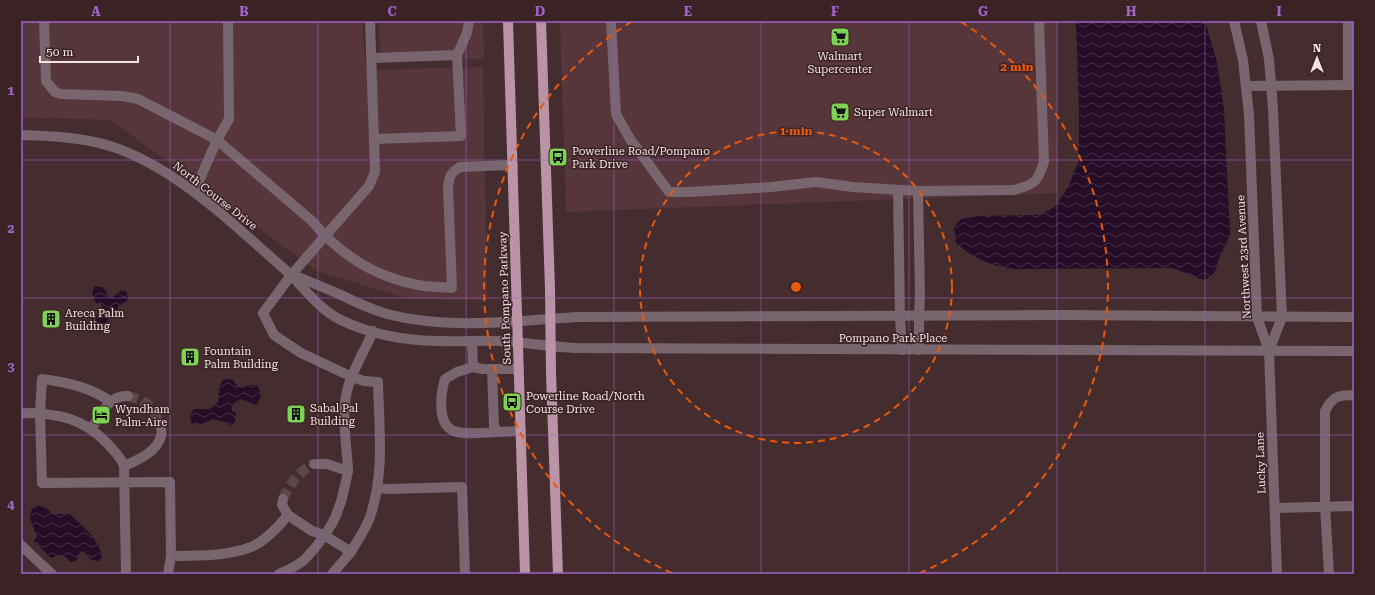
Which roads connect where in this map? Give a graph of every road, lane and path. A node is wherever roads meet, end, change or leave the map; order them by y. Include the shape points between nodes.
1 (44, 21) edge
2 (228, 21) edge
3 (370, 21) edge
4 (469, 21) edge
5 (508, 21) edge
6 (541, 21) edge
7 (611, 21) edge
8 (1039, 21) edge
9 (1234, 21) edge
10 (1261, 21) edge
11 (1348, 21) edge
12 (457, 55) junction
13 (372, 58) junction
14 (1351, 85) edge
15 (1246, 86) junction
16 (1271, 86) junction
17 (21, 135) edge
18 (374, 139) junction
19 (217, 140) junction
20 (512, 165) junction
21 (898, 190) junction
22 (194, 192) junction
23 (918, 192) junction
24 (324, 236) junction
25 (292, 274) junction
26 (900, 316) junction
27 (919, 316) junction
28 (1257, 317) junction
29 (1282, 317) junction
30 (1354, 317) edge
31 (550, 318) junction
32 (518, 321) junction
33 (373, 332) junction
34 (472, 341) junction
35 (518, 343) junction
36 (551, 347) junction
37 (902, 350) junction
38 (919, 350) junction
39 (1269, 351) junction
40 (1354, 351) edge
41 (473, 367) junction
42 (492, 369) junction
43 (519, 369) junction
44 (352, 377) junction
45 (1354, 395) edge
46 (128, 396) tunnel mouth
47 (110, 401) junction
48 (21, 413) edge
49 (40, 413) junction
50 (160, 423) tunnel mouth
51 (91, 429) junction
52 (521, 431) junction
53 (498, 432) junction
54 (314, 464) tunnel mouth
55 (124, 466) junction
56 (348, 471) junction
57 (124, 482) junction
58 (377, 488) junction
59 (283, 499) dead end
60 (1326, 506) junction
61 (1354, 506) edge
62 (1275, 508) junction
63 (288, 515) junction
64 (324, 535) junction
65 (21, 545) edge
66 (351, 552) junction
67 (171, 556) junction
68 (52, 574) edge
69 (126, 574) edge
70 (168, 574) edge
71 (278, 574) edge
72 (332, 574) edge
73 (464, 574) edge
74 (525, 574) edge
75 (558, 574) edge
76 (1277, 574) edge
77 (1329, 574) edge

1 - 19 street via 46,81 55,92 138,99
2 - 19 street via 229,119
3 - 13 street
4 - 12 street via 467,33
5 - 20 main road, South Pompano Parkway
6 - 31 main road
7 - 21 street via 616,114 630,139 669,192 816,182
8 - 23 street via 1044,162 1038,179 1029,186 1014,190
9 - 15 street, Northwest 23rd Avenue
10 - 16 street via 1269,59
11 - 14 street
12 - 13 street
12 - 18 street via 462,136
13 - 18 street
14 - 16 street
15 - 16 street
15 - 28 street, Northwest 23rd Avenue
16 - 29 street
17 - 22 street, North Course Drive via 68,137 111,146 162,170
18 - 24 street via 375,172 369,186
19 - 22 street
19 - 24 street via 312,221
20 - 24 street via 460,167 452,171 449,177 452,288 424,286 395,279 366,267 345,254
20 - 32 main road, South Pompano Parkway
21 - 23 street
21 - 26 street
22 - 25 street, North Course Drive
23 - 27 street
24 - 25 street
25 - 32 street, North Course Drive via 361,305 401,317 458,323
25 - 33 street, North Course Drive via 328,313
25 - 44 street via 263,313 274,334 301,353
26 - 27 street, Pompano Park Place
26 - 31 street, Pompano Park Place
26 - 37 street
27 - 28 street, Pompano Park Place
27 - 38 street
28 - 29 street, Pompano Park Place
28 - 39 street, Northwest 23rd Avenue
29 - 30 street, Pompano Park Place
29 - 39 street
31 - 32 street, North Course Drive
31 - 36 main road
32 - 35 main road, South Pompano Parkway
33 - 34 street, North Course Drive via 426,341
33 - 44 street
34 - 35 street, North Course Drive
34 - 41 street
35 - 36 street, Pompano Park Place
35 - 43 main road, South Pompano Parkway
36 - 37 street, Pompano Park Place
36 - 75 main road
37 - 38 street, Pompano Park Place
38 - 39 street, Pompano Park Place
39 - 40 street, Pompano Park Place
39 - 62 street, Lucky Lane
41 - 42 street
41 - 53 street via 446,379 441,393 445,424 453,431
42 - 43 street
42 - 53 street via 494,426
43 - 52 main road, South Pompano Parkway
44 - 56 street via 347,391 345,411
44 - 58 street via 378,382 380,466
45 - 60 street via 1339,395 1330,402 1325,411
46 - 47 street
47 - 49 street via 100,394 70,383 42,379
47 - 51 street
48 - 49 street
49 - 51 street via 70,419
49 - 57 street via 42,483
50 - 55 street via 162,434 158,444
51 - 55 street via 122,459
52 - 53 street
52 - 74 main road, South Pompano Parkway
54 - 56 street via 327,464
55 - 57 street
56 - 64 street via 338,512
57 - 67 street via 170,482
57 - 69 street
58 - 66 street via 370,518
58 - 73 street via 462,487
59 - 63 street via 282,505
60 - 61 street
60 - 62 street
60 - 77 street
62 - 76 street, Lucky Lane
63 - 64 street via 312,531
63 - 67 street via 269,535 252,547 223,554
64 - 66 street
64 - 71 street via 305,559 290,570
65 - 68 street
66 - 72 street
67 - 70 street

